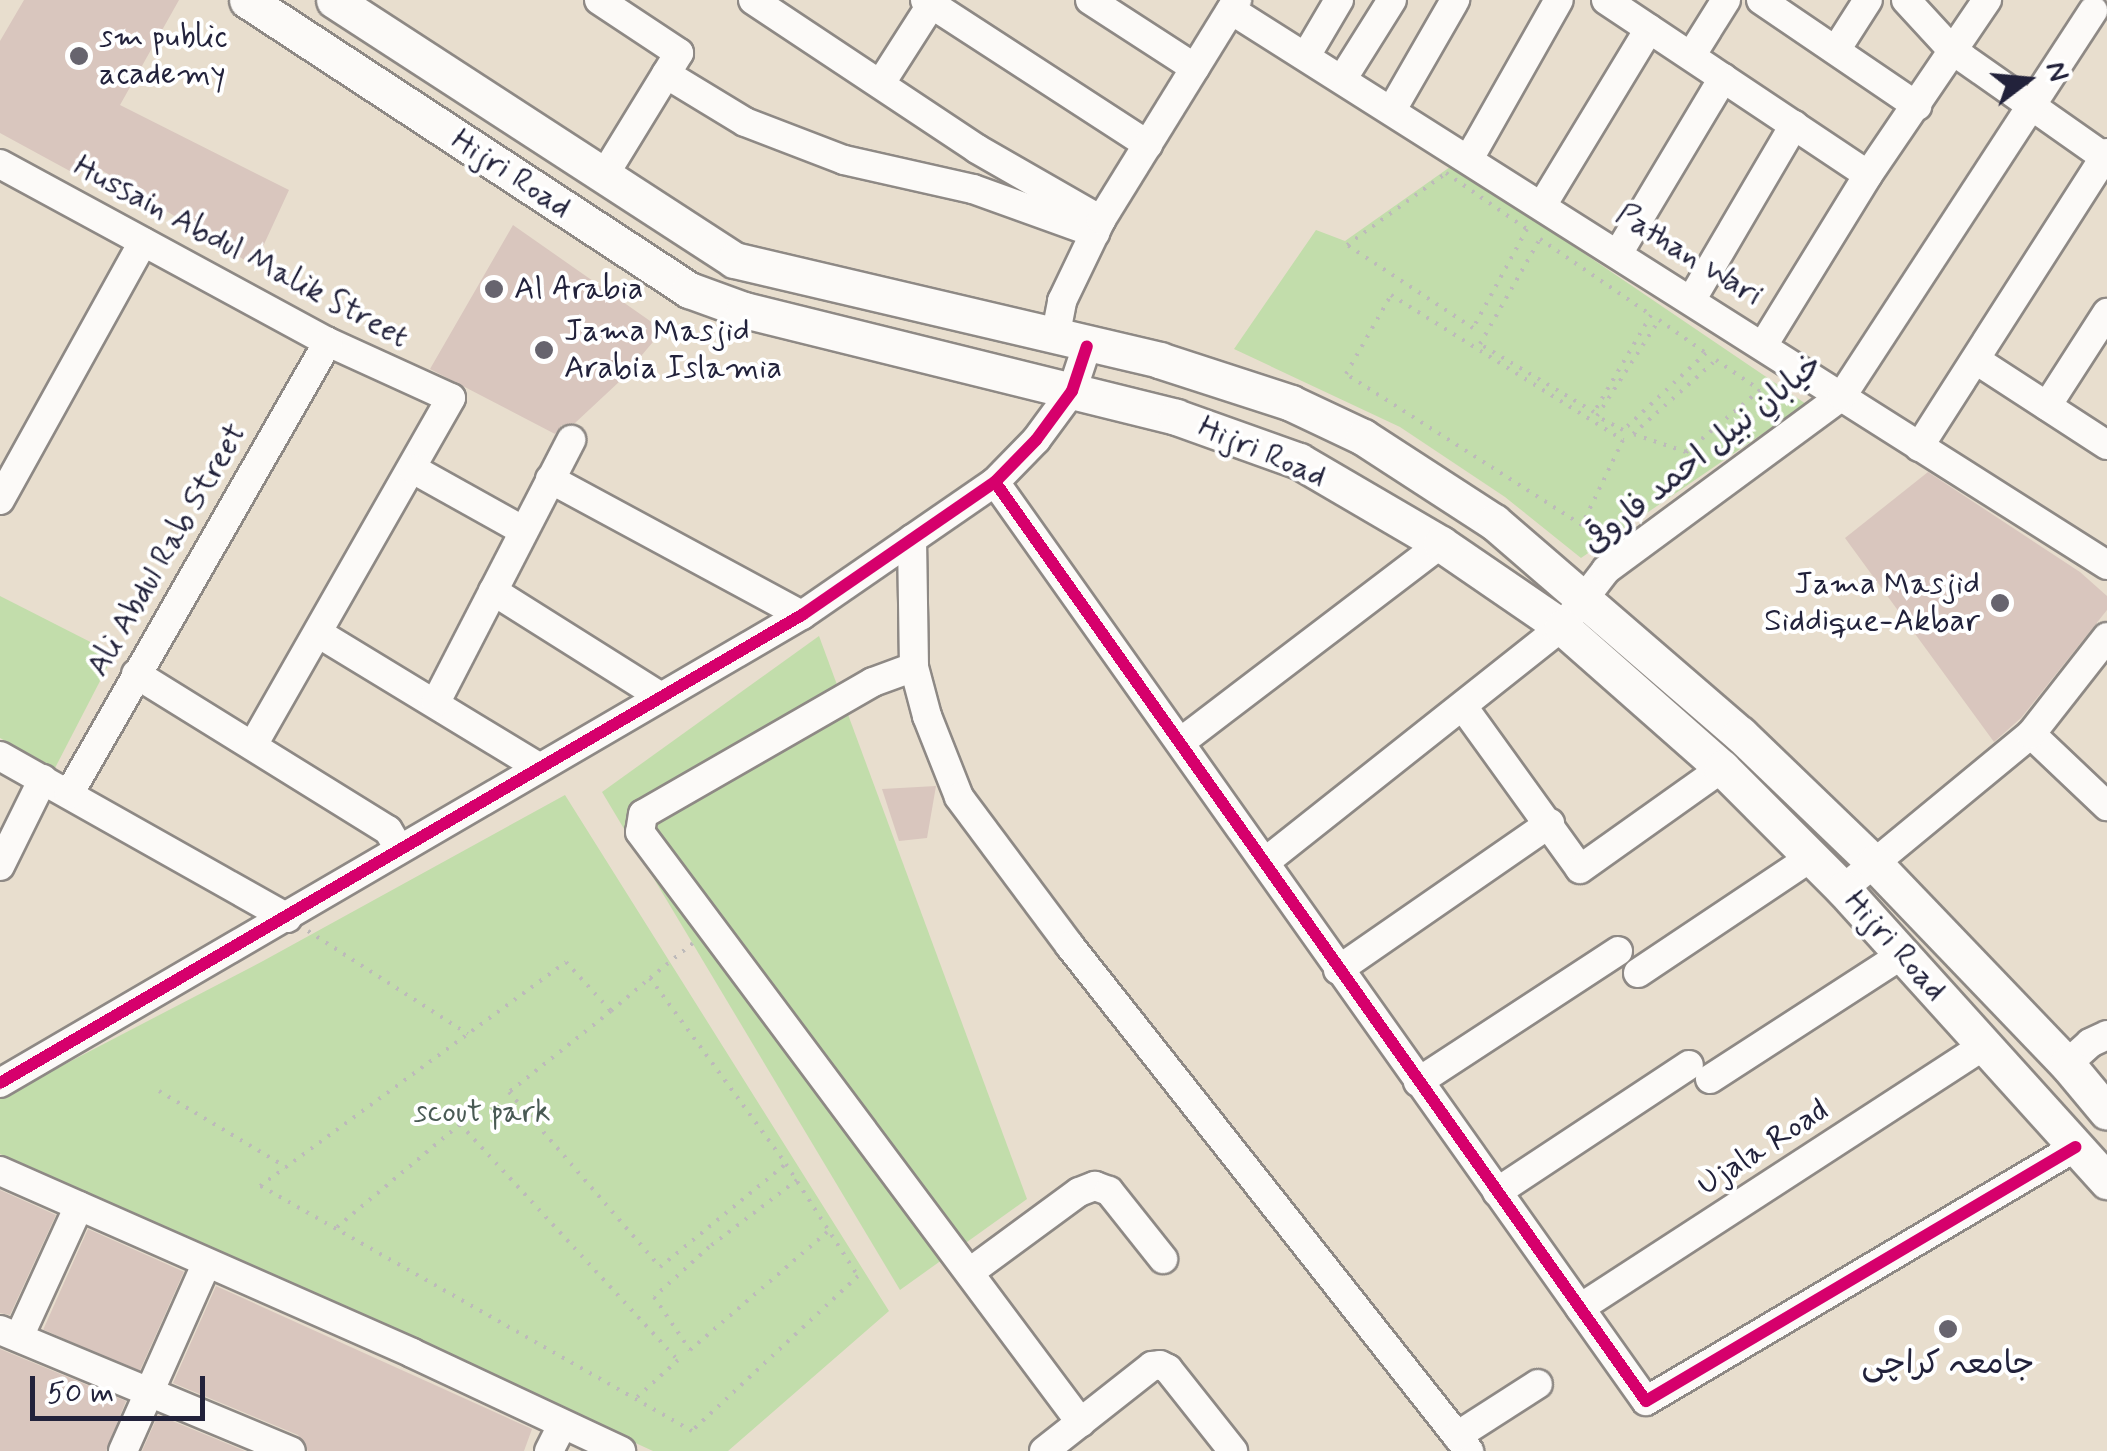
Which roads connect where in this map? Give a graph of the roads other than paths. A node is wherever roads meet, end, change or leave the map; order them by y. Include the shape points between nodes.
1 (247, 0) edge
2 (334, 0) edge
3 (599, 0) edge
4 (753, 0) edge
5 (1090, 0) edge
6 (1339, 0) edge
7 (1392, 0) edge
8 (1455, 0) edge
9 (1559, 0) edge
10 (1606, 0) edge
11 (1726, 0) edge
12 (1761, 0) edge
13 (1868, 0) edge
14 (1906, 0) edge
15 (930, 1) edge
16 (1978, 4) edge
17 (1234, 5) edge
18 (2093, 12) dead end
19 (1649, 28) junction
20 (1836, 50) junction
21 (1952, 50) junction
22 (1306, 56) junction
23 (1691, 56) junction
24 (1195, 68) junction
25 (666, 74) junction
26 (1343, 78) junction
27 (1724, 78) junction
28 (881, 83) junction
29 (2031, 104) junction
30 (1917, 106) junction
31 (1393, 108) junction
32 (1794, 126) junction
33 (1148, 145) junction
34 (2106, 155) edge
35 (1470, 157) junction
36 (0, 164) edge
37 (1868, 175) junction
38 (603, 177) junction
39 (1544, 204) junction
40 (1098, 227) junction
41 (143, 242) junction
42 (1619, 252) junction
43 (1692, 299) junction
44 (2107, 313) edge
45 (328, 342) junction
46 (1071, 342) junction
47 (1764, 344) junction
48 (1976, 360) junction
49 (1072, 390) junction
50 (1842, 396) junction
51 (2047, 406) junction
52 (571, 440) dead end
53 (2107, 445) edge
54 (1919, 447) junction
55 (413, 468) junction
56 (550, 479) junction
57 (995, 482) junction
58 (0, 500) edge
59 (522, 530) junction
60 (912, 539) junction
61 (1441, 544) junction
62 (2107, 565) edge
63 (493, 590) junction
64 (1585, 600) junction
65 (802, 615) junction
66 (1562, 626) junction
67 (318, 634) junction
68 (2107, 637) edge
69 (914, 667) junction
70 (136, 674) junction
71 (660, 696) junction
72 (436, 702) junction
73 (1464, 708) junction
74 (2031, 734) junction
75 (1182, 741) junction
76 (254, 743) junction
77 (0, 756) edge
78 (538, 767) junction
79 (1722, 768) junction
80 (43, 780) junction
81 (69, 794) junction
82 (2107, 806) edge
83 (1550, 823) junction
84 (399, 850) junction
85 (1812, 857) junction
86 (1265, 862) junction
87 (1874, 864) junction
88 (0, 866) edge
89 (1843, 889) junction
90 (287, 918) junction
91 (1618, 951) dead end
92 (1902, 954) junction
93 (1338, 970) junction
94 (1638, 973) dead end
95 (2107, 1035) edge
96 (1984, 1046) junction
97 (2067, 1065) junction
98 (2014, 1078) junction
99 (1418, 1082) junction
100 (0, 1083) edge
101 (2107, 1112) edge
102 (2046, 1114) junction
103 (2076, 1147) junction
104 (0, 1171) edge
105 (2107, 1181) edge
106 (1497, 1192) junction
107 (79, 1206) junction
108 (1163, 1259) dead end
109 (206, 1264) junction
110 (970, 1272) junction
111 (1580, 1308) junction
112 (9, 1333) edge
113 (1538, 1384) dead end
114 (148, 1392) junction
115 (1081, 1422) junction
116 (562, 1424) junction
117 (1463, 1444) edge
118 (122, 1451) edge
119 (291, 1451) edge
120 (549, 1451) edge
121 (621, 1451) edge
122 (1044, 1451) edge
123 (1233, 1451) edge

1 - 49 main road, Hijri Road via 689,290 762,315
2 - 38 main road, Hijri Road
3 - 25 street via 679,53
4 - 28 street
5 - 24 street
6 - 22 street
7 - 26 street
8 - 31 street
9 - 35 street
10 - 19 street
11 - 23 street
12 - 20 street
13 - 20 street
14 - 21 street
15 - 28 street
15 - 33 street
16 - 21 street
17 - 22 street, Pathan Wari
17 - 24 street
18 - 29 street, خیابانِ نبیل احمد فاروقی
19 - 23 street
19 - 39 street
20 - 30 street
21 - 29 street
21 - 30 street
22 - 26 street, Pathan Wari
23 - 27 street
24 - 33 street
25 - 38 street
25 - 40 street via 745,122 844,160
26 - 31 street, Pathan Wari
27 - 32 street
27 - 42 street
28 - 40 street
29 - 34 street
29 - 50 street, خیابانِ نبیل احمد فاروقی
30 - 37 street
31 - 35 street, Pathan Wari
32 - 37 street
32 - 43 street
33 - 40 street
34 - 48 street
35 - 39 street, Pathan Wari
36 - 41 street, Hussain Abdul Malik Street
37 - 47 street
38 - 46 main road, Hijri Road via 734,260
39 - 42 street, Pathan Wari
40 - 46 street via 1062,300
41 - 45 street, Hussain Abdul Malik Street
41 - 58 street
42 - 43 street, Pathan Wari
43 - 47 street, Pathan Wari
44 - 51 street
45 - 55 street, Hussain Abdul Malik Street via 451,398
45 - 70 street, Ali Abdul Rab Street
46 - 49 street
46 - 64 main road, Hijri Road via 1159,360 1292,403 1363,437 1494,522
47 - 50 street, Pathan Wari
48 - 51 street
48 - 54 street
49 - 57 street
49 - 61 main road, Hijri Road via 1176,416 1299,461
50 - 54 street, Pathan Wari
50 - 64 street, خیابانِ نبیل احمد فاروقی via 1606,570
51 - 53 street
52 - 56 street
54 - 62 street, Pathan Wari
55 - 59 street
55 - 67 street
56 - 59 street
56 - 65 street
57 - 60 street
57 - 75 street
59 - 63 street
60 - 65 street
60 - 69 street
61 - 66 main road, Hijri Road
61 - 75 street
63 - 71 street
63 - 72 street
64 - 66 street, خیابانِ نبیل احمد فاروقی
64 - 87 main road, Hijri Road via 1740,734
65 - 71 street
66 - 73 street, خیابانِ نبیل احمد فاروقی
66 - 79 main road, Hijri Road
67 - 72 street
67 - 76 street
68 - 74 street
69 - 110 street via 873,682 643,814 640,832
69 - 117 street via 959,797
70 - 76 street
70 - 81 street, Ali Abdul Rab Street
71 - 78 street
72 - 78 street
73 - 83 street
73 - 86 street, خیابانِ نبیل احمد فاروقی
74 - 82 street
74 - 87 street
75 - 86 street
76 - 84 street via 388,830
77 - 80 street
78 - 84 street
79 - 83 street via 1580,870
79 - 85 main road, Hijri Road
80 - 81 street
80 - 88 street
81 - 90 street
83 - 93 street
84 - 90 street
85 - 89 main road, Hijri Road
85 - 94 street
86 - 93 street
87 - 89 street
87 - 97 main road, Hijri Road
89 - 92 main road, Hijri Road
90 - 100 street
91 - 99 street
92 - 96 main road, Hijri Road
92 - 106 street
93 - 99 street
95 - 97 street
96 - 98 main road, Hijri Road
96 - 111 street, Ujala Road
97 - 98 main road
97 - 101 main road, Hijri Road
97 - 102 main road
98 - 102 main road, Hijri Road
99 - 106 street
102 - 103 main road, Hijri Road
103 - 105 main road, Hijri Road
103 - 111 street via 1646,1401
104 - 107 street
106 - 111 street
107 - 109 street
107 - 112 street
108 - 110 street via 1109,1191 1096,1186
109 - 114 street
109 - 116 street
110 - 115 street
112 - 114 street
113 - 117 street
114 - 118 street
114 - 119 street
115 - 122 street
115 - 123 street via 1160,1364
116 - 120 street
116 - 121 street

